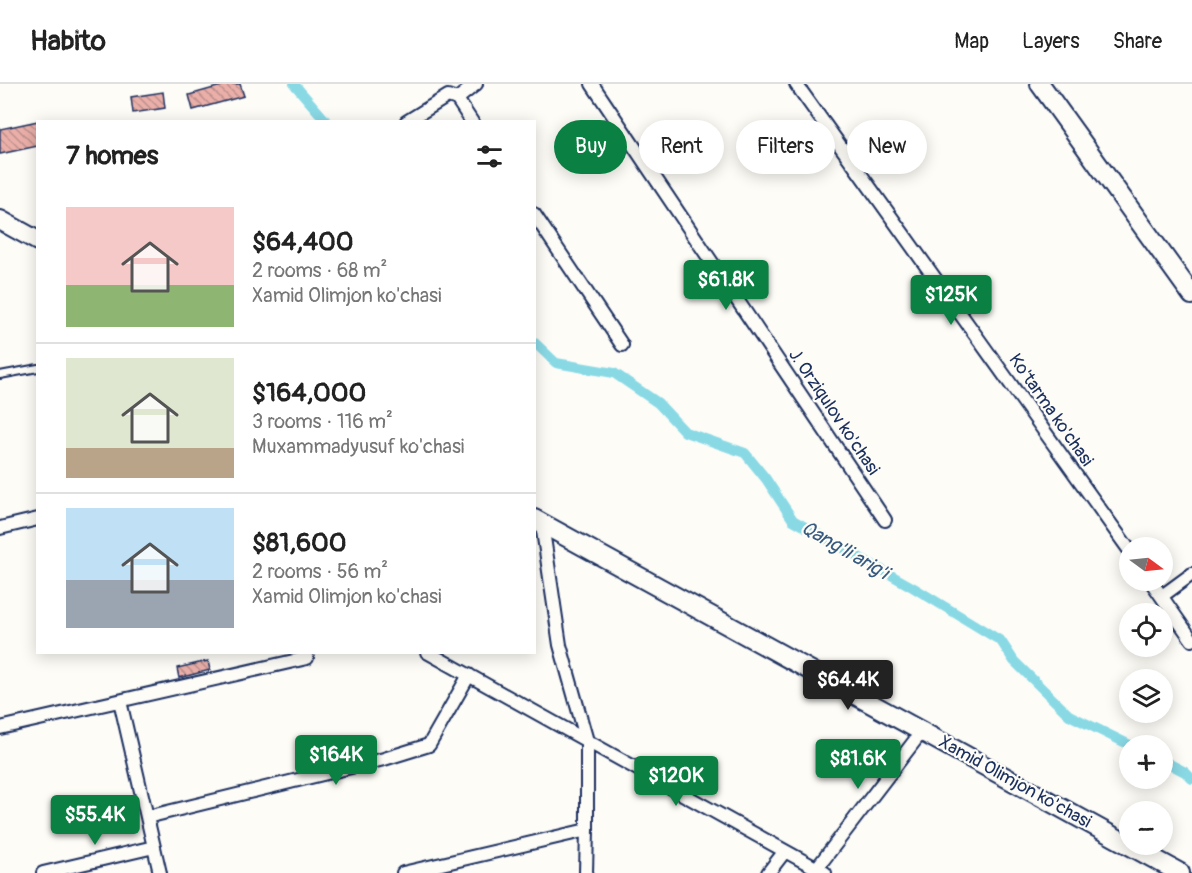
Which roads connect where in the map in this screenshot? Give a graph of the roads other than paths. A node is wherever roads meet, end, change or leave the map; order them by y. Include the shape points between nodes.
1 (476, 84) edge
2 (592, 84) edge
3 (796, 84) edge
4 (1040, 84) edge
5 (457, 99) junction
6 (409, 120) edge
7 (471, 120) edge
8 (536, 217) edge
9 (0, 220) edge
10 (36, 240) edge
11 (1192, 296) edge
12 (622, 345) dead end
13 (36, 368) edge
14 (0, 375) edge
15 (36, 519) edge
16 (885, 520) dead end
17 (538, 521) edge
18 (0, 528) edge
19 (1120, 537) edge
20 (1192, 574) edge
21 (1158, 591) edge
22 (1162, 596) junction
23 (1192, 640) edge
24 (431, 654) edge
25 (307, 658) dead end
26 (469, 675) junction
27 (120, 701) junction
28 (0, 728) edge
29 (923, 730) junction
30 (587, 741) junction
31 (147, 817) junction
32 (587, 830) junction
33 (154, 848) junction
34 (785, 851) junction
35 (821, 871) edge
36 (43, 873) edge
37 (160, 873) edge
38 (403, 873) edge
39 (586, 873) edge
40 (768, 873) edge
41 (1180, 873) edge

1 - 5 street
2 - 16 street, J. Orziqulov ko'chasi
3 - 19 street, Ko'tarma ko'chasi
4 - 11 main road
5 - 6 street via 448,96
5 - 7 street
8 - 12 street
9 - 10 main road
13 - 14 lane
15 - 18 street
17 - 29 main road, Xamid Olimjon ko'chasi
17 - 30 street via 560,645
20 - 22 street
21 - 22 street
22 - 23 street
24 - 26 street
25 - 27 street
26 - 30 street
26 - 31 street via 429,745
27 - 28 street
27 - 31 street
29 - 35 street
29 - 41 main road, Xamid Olimjon ko'chasi
30 - 32 street
30 - 34 street
31 - 33 street
32 - 38 street
32 - 39 street
33 - 36 street
33 - 37 street
34 - 35 street
34 - 40 street

